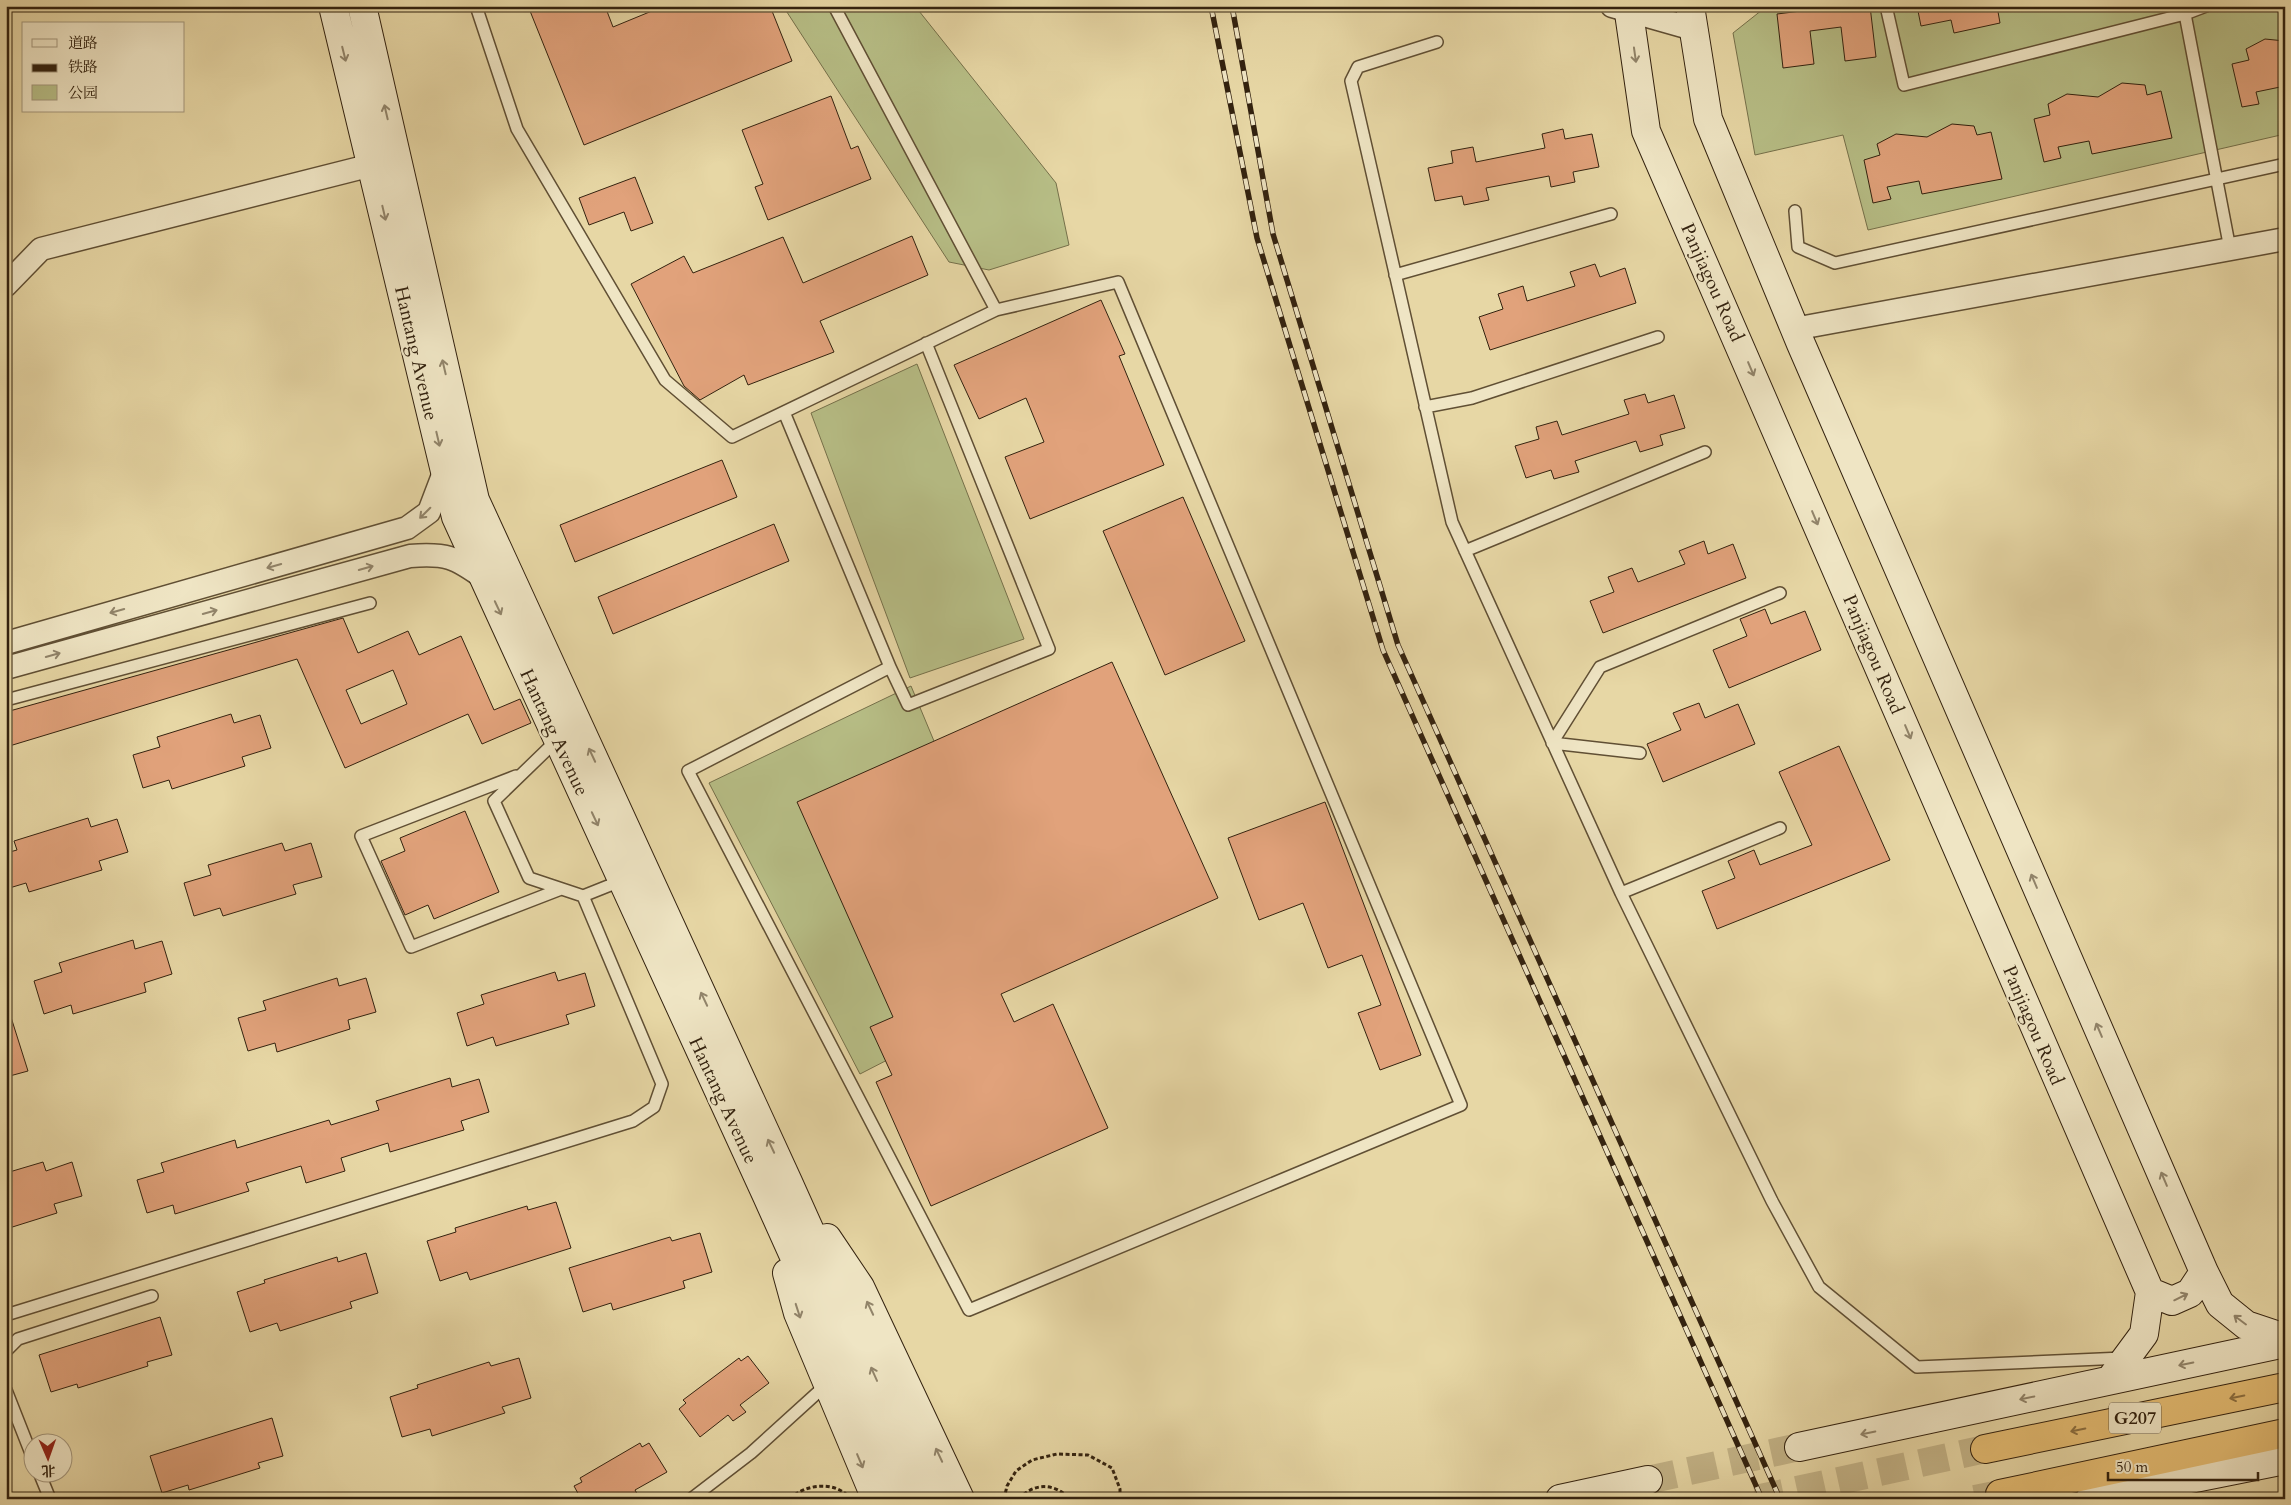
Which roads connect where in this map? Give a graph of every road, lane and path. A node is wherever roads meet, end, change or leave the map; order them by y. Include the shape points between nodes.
1 (333, 6) edge
2 (362, 6) edge
3 (476, 6) edge
4 (834, 6) edge
5 (1886, 6) edge
6 (2206, 6) edge
7 (1623, 8) edge
8 (2183, 10) edge
9 (1692, 18) edge
10 (1437, 42) dead end
11 (2285, 164) edge
12 (372, 165) junction
13 (2216, 178) junction
14 (1795, 211) dead end
15 (1611, 214) dead end
16 (2285, 239) edge
17 (2230, 249) junction
18 (1395, 275) junction
19 (6, 285) edge
20 (996, 310) junction
21 (1794, 329) junction
22 (1658, 338) dead end
23 (926, 343) junction
24 (1425, 407) junction
25 (784, 412) junction
26 (1705, 452) dead end
27 (445, 470) junction
28 (1465, 551) junction
29 (484, 578) junction
30 (1780, 594) dead end
31 (370, 603) dead end
32 (6, 642) edge
33 (890, 667) junction
34 (6, 668) edge
35 (6, 700) edge
36 (558, 739) junction
37 (1552, 743) junction
38 (1640, 753) dead end
39 (522, 774) junction
40 (1780, 828) dead end
41 (622, 880) junction
42 (561, 889) junction
43 (1621, 893) junction
44 (583, 896) junction
45 (778, 1189) junction
46 (2204, 1272) junction
47 (2150, 1292) junction
48 (152, 1296) dead end
49 (6, 1315) edge
50 (2285, 1338) edge
51 (2285, 1343) edge
52 (6, 1351) edge
53 (2127, 1358) junction
54 (2110, 1380) junction
55 (828, 1384) junction
56 (2285, 1387) edge
57 (6, 1390) edge
58 (882, 1422) junction
59 (23, 1432) edge
60 (2285, 1432) edge
61 (1799, 1447) tunnel mouth
62 (1985, 1449) tunnel mouth
63 (2285, 1460) edge
64 (1648, 1480) tunnel mouth
65 (43, 1482) edge
66 (2000, 1494) tunnel mouth
67 (2136, 1495) edge
68 (50, 1499) edge
69 (691, 1499) edge
70 (790, 1499) edge
71 (850, 1499) edge
72 (876, 1499) edge
73 (903, 1499) edge
74 (930, 1499) edge
75 (960, 1499) edge
76 (1004, 1499) edge
77 (1019, 1499) edge
78 (1070, 1499) edge
79 (1120, 1499) edge
80 (1560, 1499) edge
81 (2090, 1499) edge

1 -> 12 main road, Hantang Avenue
45 -> 2 main road, Hantang Avenue via 475,500
3 - 25 lane via 518,129 665,380 732,437
4 - 20 lane
5 - 8 lane via 1904,85
6 - 8 lane
7 - 9 street
7 -> 47 main road, Panjiagou Road via 1646,131
8 - 13 lane
9 - 21 main road via 1708,119
10 - 18 lane via 1358,67 1351,81
11 - 13 lane
12 - 19 street via 40,249
12 -> 27 main road, Hantang Avenue
13 - 14 lane via 1835,263 1798,247
13 - 17 lane
15 - 18 lane
16 - 17 street
17 - 21 street
18 - 24 lane
20 - 23 lane
20 - 33 lane via 1118,282 1461,1105 969,1310 688,771
46 -> 21 main road
22 - 24 lane via 1472,398
23 - 25 lane
23 - 33 lane via 1049,649 908,705
24 - 28 lane via 1452,522
25 - 33 lane
26 - 28 lane
27 - 29 main road, Hantang Avenue via 456,517
27 -> 32 street via 429,512 407,528
28 - 37 lane
34 -> 29 street via 410,556 436,554 459,560
29 -> 36 main road, Hantang Avenue
30 - 37 lane via 1600,666
31 - 35 lane
36 - 39 lane
36 -> 41 main road, Hantang Avenue
37 - 38 lane
37 - 43 lane
39 - 42 lane via 494,801 529,878
39 - 42 lane via 361,836 411,947
40 - 43 lane
41 - 44 lane
41 - 45 main road, Hantang Avenue
42 - 44 lane
43 - 53 lane via 1772,1201 1819,1287 1917,1367
44 - 49 lane via 662,1084 654,1107 633,1121
45 -> 55 main road via 798,1313
45 - 58 main road, Hantang Avenue
75 -> 45 main road via 860,1287
47 -> 46 main road via 2172,1301 2190,1293
50 -> 46 main road via 2246,1324 2220,1304
47 - 53 main road via 2144,1334
48 - 52 lane via 18,1338
51 -> 54 main road
53 - 54 main road
54 -> 61 main road
55 - 69 lane via 751,1453
55 -> 72 main road
56 -> 62 highway, G207
57 - 59 lane
58 - 73 main road
58 - 74 main road
60 - 66 highway, G207
63 - 67 main road
64 - 80 main road
65 - 68 lane
67 - 81 main road
70 - 71 path via 813,1487 835,1486
76 - 79 path via 1016,1471 1032,1460 1057,1454 1088,1455 1112,1468
77 - 78 path via 1034,1488 1050,1486

